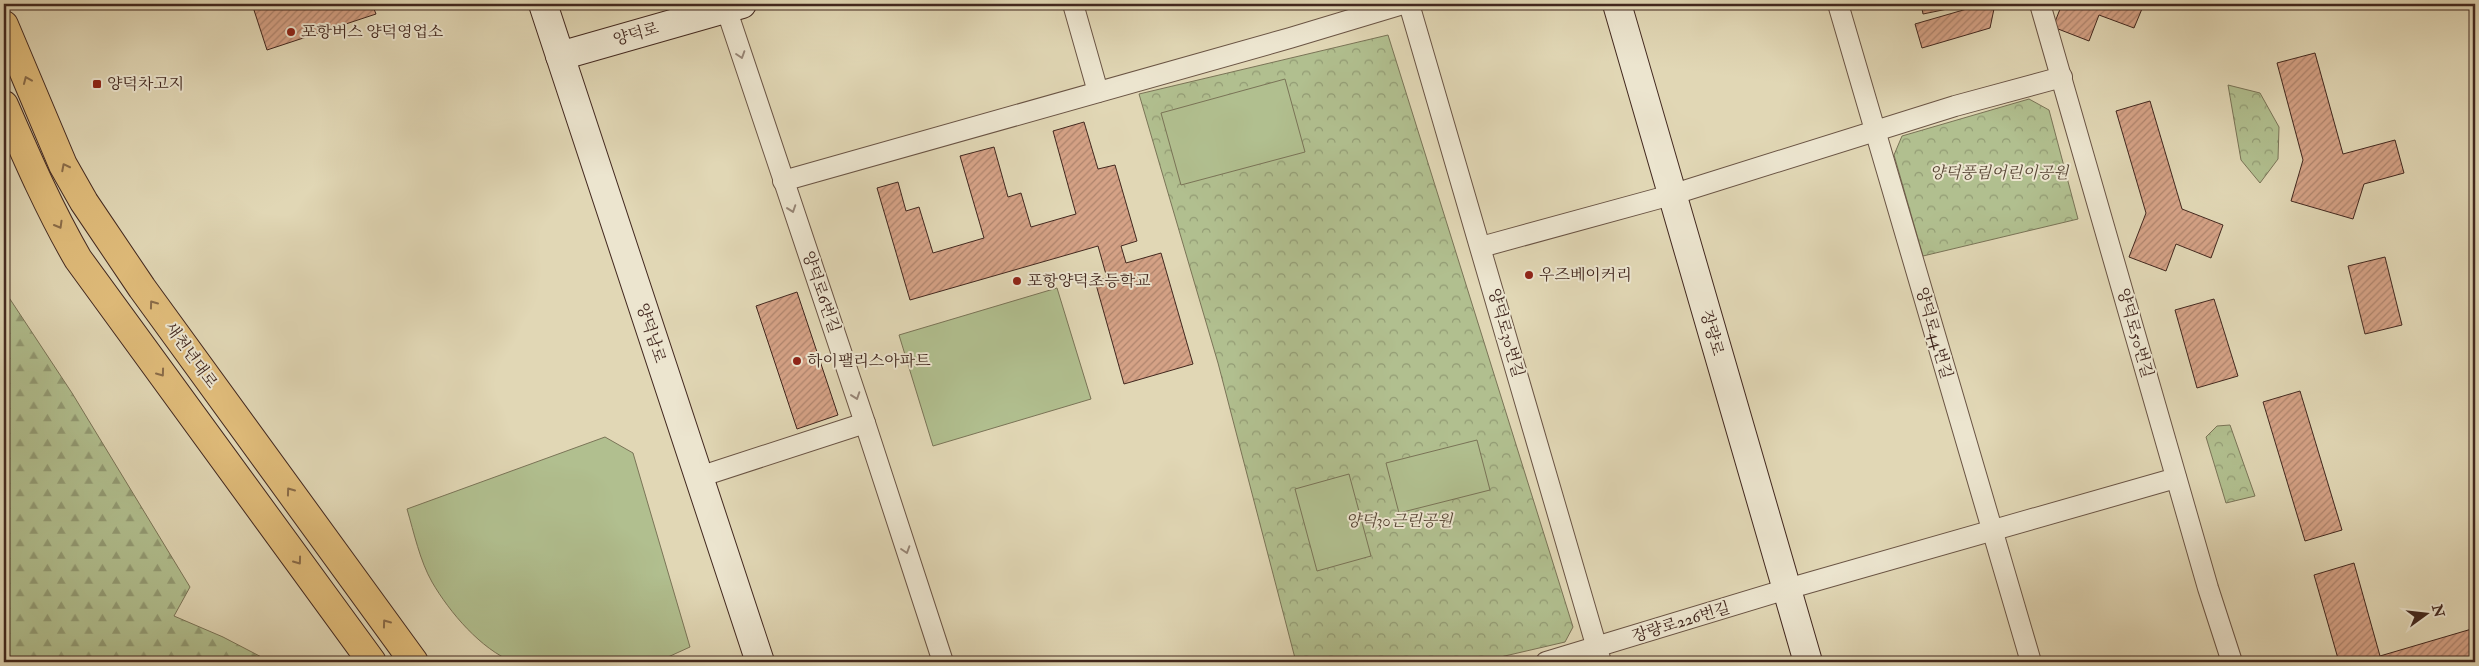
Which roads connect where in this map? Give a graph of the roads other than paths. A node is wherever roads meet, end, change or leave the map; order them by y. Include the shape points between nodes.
1 (543, 4) edge
2 (1073, 4) edge
3 (1402, 4) edge
4 (1408, 4) edge
5 (1617, 4) edge
6 (1838, 4) edge
7 (2040, 4) edge
8 (734, 6) edge
9 (4, 25) edge
10 (560, 56) junction
11 (2062, 77) junction
12 (1098, 92) junction
13 (4, 105) edge
14 (1875, 131) junction
15 (783, 181) junction
16 (1671, 195) junction
17 (1481, 247) junction
18 (865, 423) junction
19 (699, 477) junction
20 (2176, 478) junction
21 (1992, 529) junction
22 (1787, 588) junction
23 (1599, 655) edge
24 (372, 662) edge
25 (414, 662) edge
26 (760, 662) edge
27 (942, 662) edge
28 (1546, 662) edge
29 (1808, 662) edge
30 (2031, 662) edge
31 (2232, 662) edge

1 - 10 street, 양덕남로
2 - 12 street
3 - 12 street
4 - 17 street, 양덕로30번길
5 - 16 street, 장량로
6 - 14 street, 양덕로44번길
7 - 11 street, 양덕로50번길
8 - 10 street, 양덕로
8 -> 15 street, 양덕로6번길
25 -> 9 main road, 새천년대로 via 110,244 63,165
10 - 19 street, 양덕남로
11 - 14 street
11 - 20 street, 양덕로50번길
12 - 15 street
13 -> 24 main road via 35,177 78,259
14 - 16 street
14 - 21 street, 양덕로44번길
15 -> 18 street, 양덕로6번길
16 - 17 street
16 - 22 street, 장량로
17 - 23 street, 양덕로30번길
18 - 19 street
18 -> 27 street, 양덕로6번길
19 - 26 street, 양덕남로
20 - 21 street, 장량로226번길
20 - 31 street, 양덕로50번길
21 - 22 street, 장량로226번길
21 - 30 street, 양덕로44번길
22 - 23 street, 장량로226번길
22 - 29 street, 장량로
23 - 28 street, 장량로226번길

